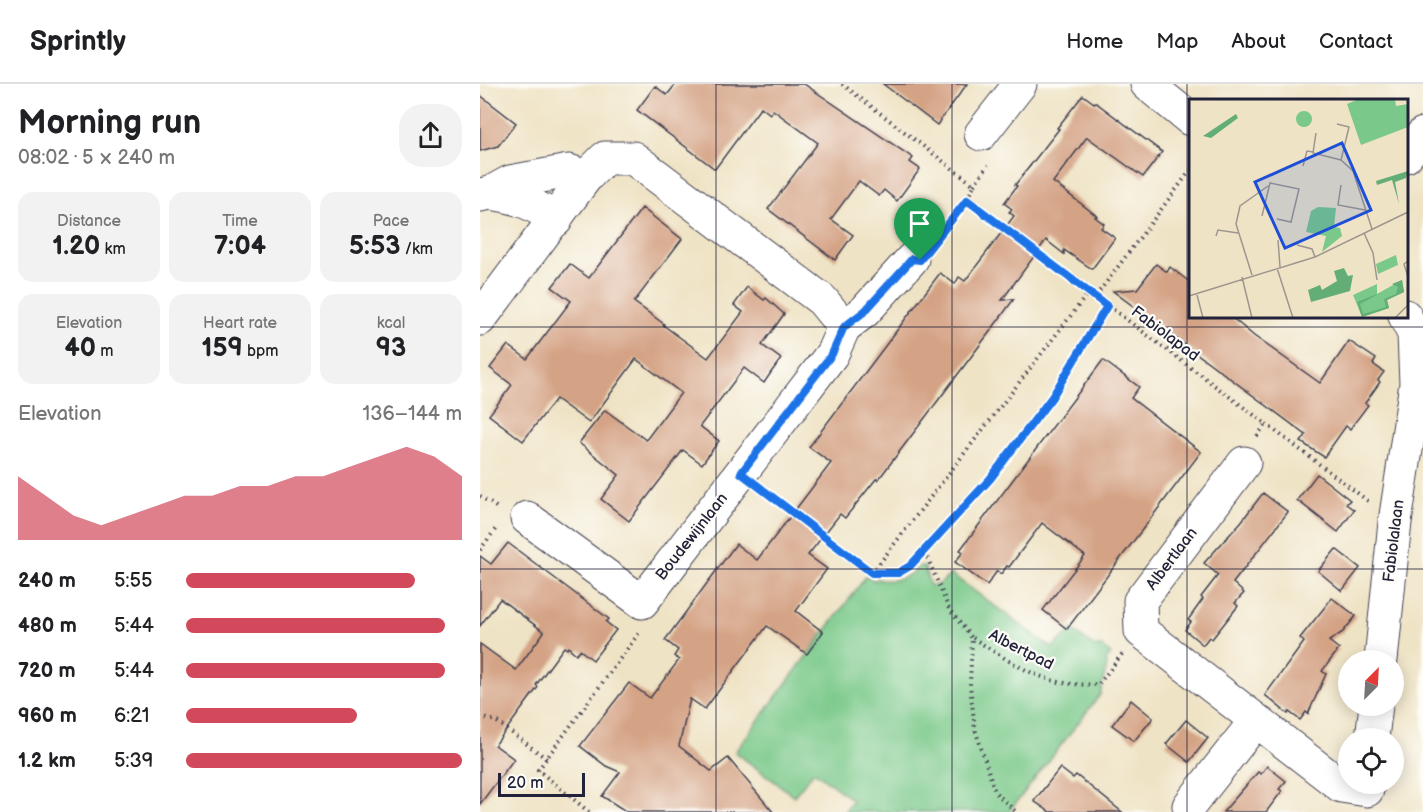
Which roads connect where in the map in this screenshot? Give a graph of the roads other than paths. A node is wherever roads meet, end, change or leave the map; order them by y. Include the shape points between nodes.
1 (1020, 84) edge
2 (1147, 84) edge
3 (1189, 117) edge
4 (981, 134) dead end
5 (1423, 134) edge
6 (1408, 155) edge
7 (586, 177) junction
8 (485, 194) edge
9 (555, 220) junction
10 (912, 259) road end
11 (1406, 318) edge
12 (480, 319) edge
13 (844, 327) junction
14 (1244, 463) road end
15 (511, 519) road end
16 (1381, 650) edge
17 (1256, 722) junction
18 (1366, 795) edge
19 (1189, 807) dead end

1 - 4 street
2 - 3 street
5 - 6 street
7 - 8 street via 569,171 510,182
7 - 9 street
7 - 13 street via 605,159 633,158 822,300
8 - 9 street via 515,196
9 - 12 street
10 - 13 street, Boudewijnlaan via 865,311
11 - 16 street, Fabiolalaan via 1414,334 1416,384
13 - 15 street, Boudewijnlaan via 832,354 642,602
14 - 17 street, Albertlaan via 1140,602 1141,631
17 - 18 street via 1341,786
17 - 19 street

